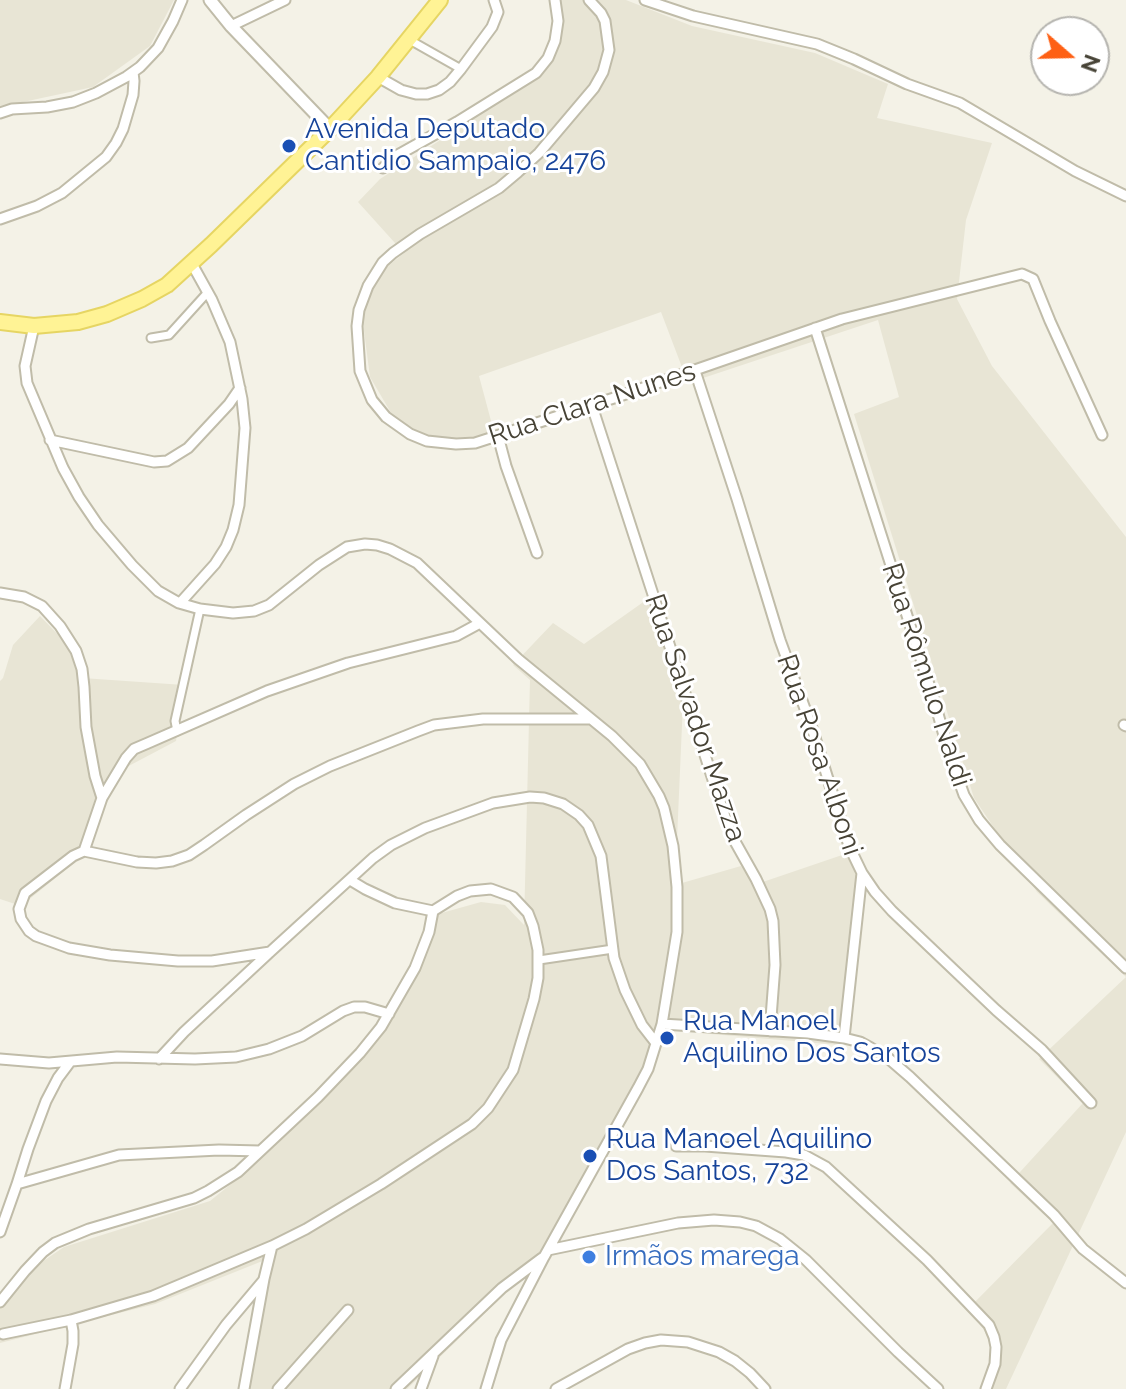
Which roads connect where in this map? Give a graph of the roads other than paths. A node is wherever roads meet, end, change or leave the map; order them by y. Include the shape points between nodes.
1 (182, 0) edge
2 (210, 0) edge
3 (285, 0) edge
4 (440, 0) edge
5 (494, 0) edge
6 (555, 0) edge
7 (589, 0) edge
8 (645, 0) edge
9 (231, 26) junction
10 (408, 39) junction
11 (461, 69) junction
12 (133, 72) junction
13 (378, 77) junction
14 (0, 113) edge
15 (330, 129) junction
16 (383, 168) dead end
17 (1126, 196) edge
18 (0, 219) edge
19 (192, 264) junction
20 (208, 292) junction
21 (0, 322) edge
22 (34, 326) junction
23 (815, 328) junction
24 (151, 338) dead end
25 (695, 371) junction
26 (240, 388) junction
27 (592, 406) junction
28 (1102, 435) dead end
29 (498, 436) junction
30 (50, 440) junction
31 (537, 553) dead end
32 (0, 593) edge
33 (180, 603) junction
34 (200, 609) junction
35 (480, 623) junction
36 (590, 719) junction
37 (177, 731) junction
38 (102, 798) junction
39 (84, 851) junction
40 (862, 873) junction
41 (350, 880) junction
42 (433, 911) junction
43 (613, 949) junction
44 (270, 952) junction
45 (539, 960) junction
46 (1126, 968) edge
47 (389, 1014) junction
48 (662, 1024) junction
49 (770, 1031) junction
50 (844, 1038) junction
51 (656, 1043) junction
52 (0, 1059) edge
53 (159, 1059) junction
54 (70, 1062) junction
55 (1091, 1103) dead end
56 (676, 1146) dead end
57 (260, 1151) junction
58 (17, 1184) junction
59 (0, 1232) edge
60 (272, 1246) junction
61 (546, 1253) junction
62 (264, 1279) junction
63 (1126, 1283) edge
64 (1, 1299) edge
65 (348, 1310) dead end
66 (71, 1320) junction
67 (1, 1333) edge
68 (434, 1353) junction
69 (65, 1389) edge
70 (180, 1389) edge
71 (244, 1389) edge
72 (278, 1389) edge
73 (396, 1389) edge
74 (421, 1389) edge
75 (486, 1389) edge
76 (556, 1389) edge
77 (765, 1389) edge
78 (938, 1389) edge
79 (986, 1389) edge

1 - 12 street via 158,48
2 - 9 street
3 - 9 street
4 - 10 main road
5 - 11 street via 496,21
6 - 16 street via 555,41 536,73
7 - 29 street, Rua Clara Nunes via 605,21 609,50 594,88 539,153 499,188 383,262 359,310 360,371 386,417 427,441 475,443
8 - 17 street via 817,44 854,59 960,103
9 - 15 street
10 - 11 street
10 - 13 main road
11 - 13 street via 427,94 401,90
12 - 14 street via 73,102
12 - 18 street via 123,129 106,157 62,193
13 - 15 main road
15 - 19 main road
19 - 20 street
19 - 22 main road via 167,285 107,314
20 - 24 street via 169,335
20 - 26 street via 230,342
21 - 22 main road
22 - 30 street via 26,377
23 - 25 street, Rua Clara Nunes
23 - 28 street, Rua Clara Nunes via 1022,274 1033,279
23 - 46 street, Rua Rômulo Naldi via 964,795 1000,845
25 - 27 street, Rua Clara Nunes
25 - 40 street, Rua Rosa Alboni via 780,640
26 - 30 street via 188,448 167,461
26 - 33 street via 245,428 235,523 215,564
27 - 29 street, Rua Clara Nunes
27 - 49 street, Rua Salvador Mazza via 726,820 770,909 775,954
29 - 31 street
30 - 33 street via 105,534 153,586
32 - 38 street via 42,606 76,651
33 - 34 street
34 - 35 street via 254,611 347,547 377,545 417,563
34 - 37 street
35 - 36 street
35 - 37 street via 456,636 348,663 267,691
36 - 39 street via 483,719 434,725 294,784 189,855 156,863
36 - 48 street via 647,773 669,827 677,932
37 - 38 street via 134,749
38 - 39 street
39 - 44 street via 25,893 21,919 36,936 69,948 140,959 212,961
40 - 50 street
40 - 55 street, Rua Rosa Alboni via 892,911 1042,1050
41 - 42 street via 395,903
41 - 43 street via 373,858 419,830 493,803 544,798 579,815 595,838
41 - 44 street
42 - 45 street via 470,891 491,889 513,897 528,913
42 - 47 street via 415,968
43 - 45 street
43 - 51 street via 625,990
44 - 53 street
45 - 60 street via 534,999 513,1070 481,1116 381,1184
47 - 53 street via 354,1007 302,1036 254,1054
47 - 57 street via 360,1053
48 - 49 street
48 - 51 street
49 - 50 street
50 - 63 street via 888,1058 1083,1249
51 - 61 street via 628,1108
52 - 54 street
53 - 54 street
54 - 58 street via 46,1101
56 - 79 street via 786,1152 826,1167 989,1325 996,1347
57 - 58 street via 119,1155
57 - 64 street via 201,1195 55,1243
58 - 59 street
60 - 62 street
60 - 66 street via 153,1296
61 - 68 street
61 - 75 street via 501,1340
61 - 78 street via 678,1223 714,1220 756,1226 806,1260
62 - 70 street
62 - 71 street
65 - 72 street
66 - 67 street
66 - 69 street via 73,1344
68 - 73 street
68 - 74 street
76 - 77 street via 628,1349 661,1340 719,1352

